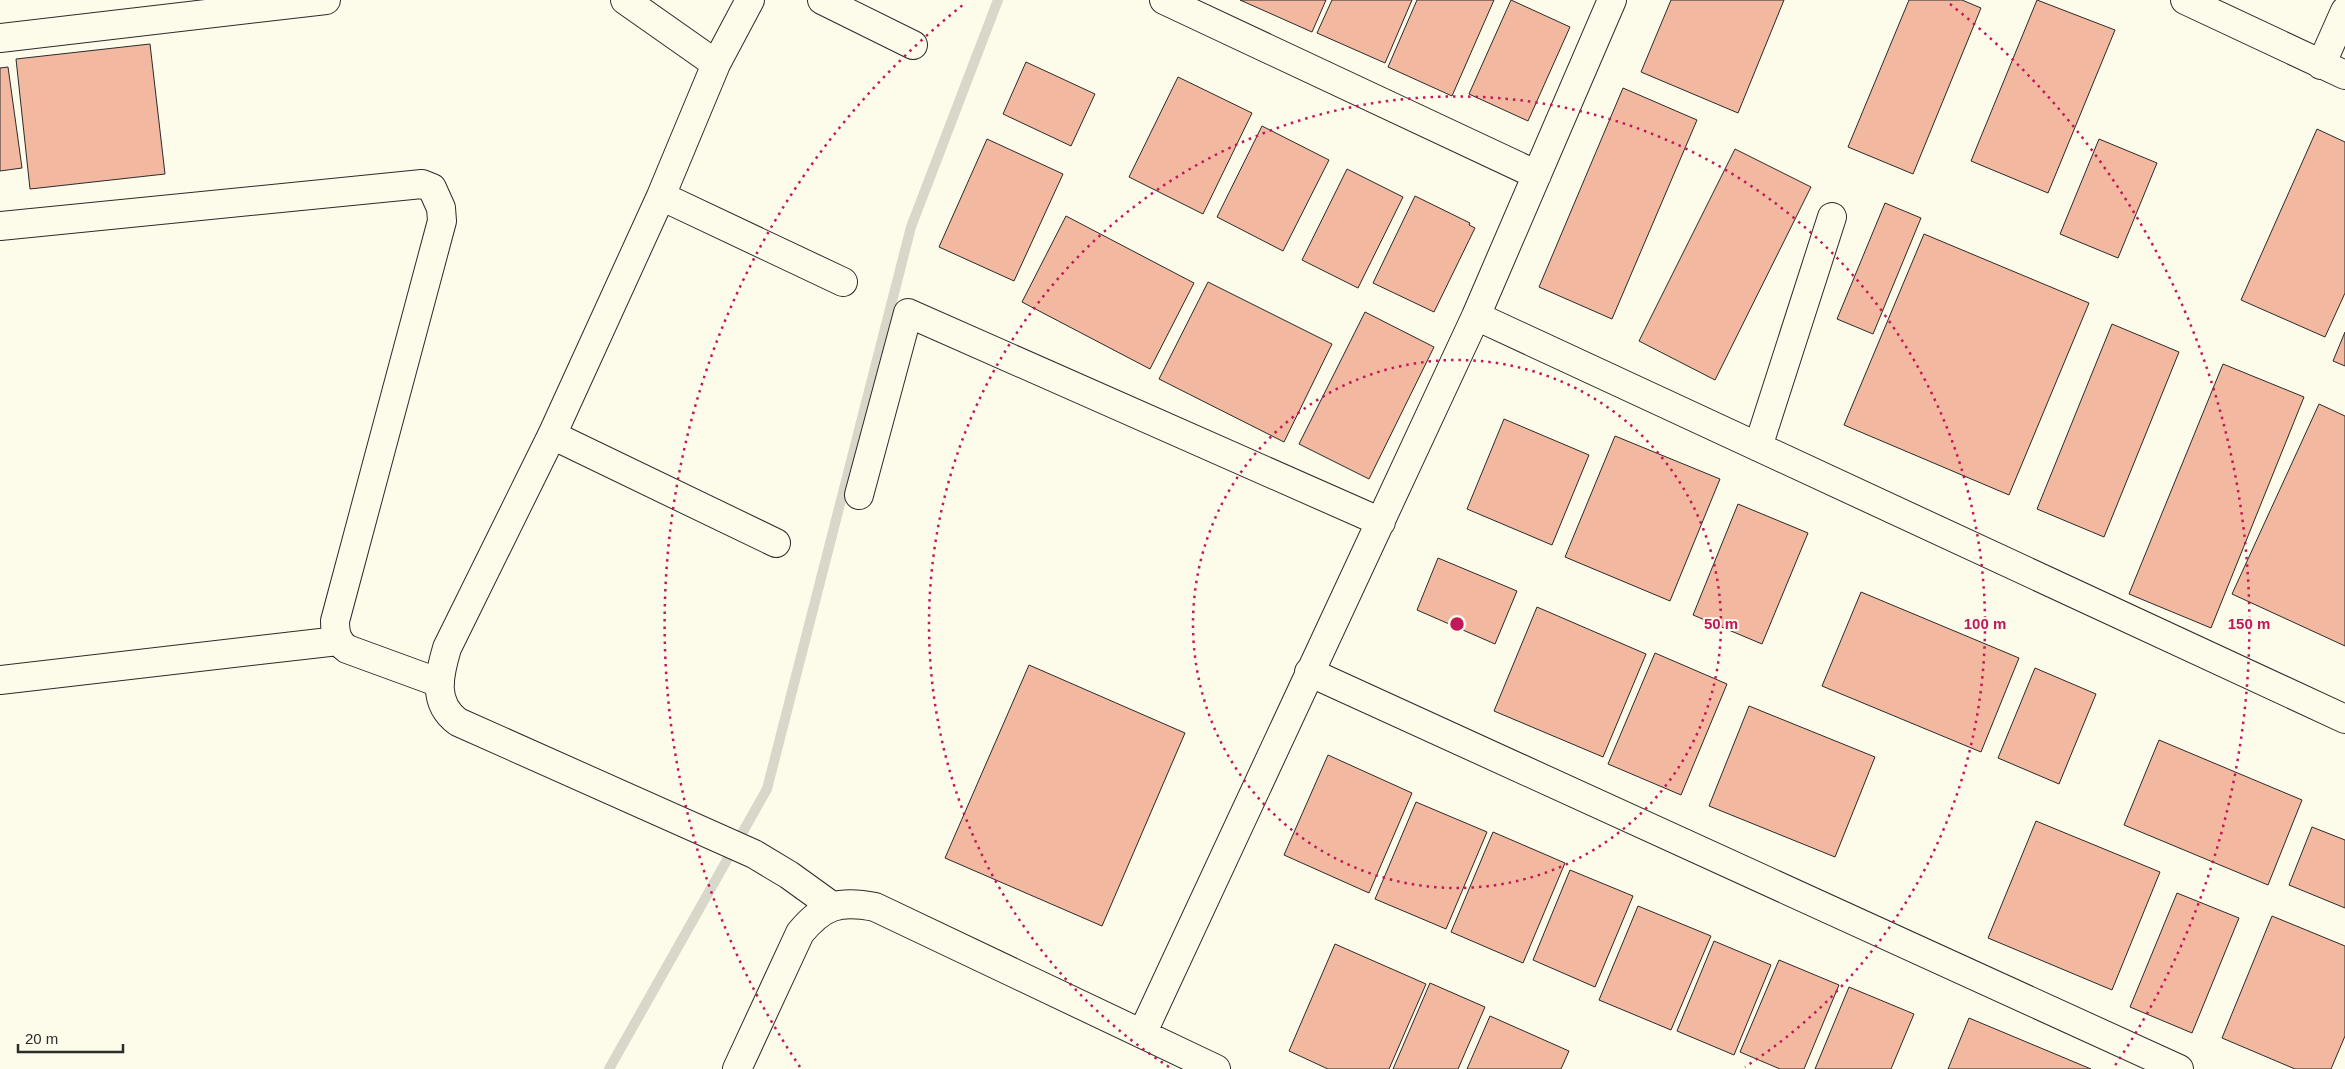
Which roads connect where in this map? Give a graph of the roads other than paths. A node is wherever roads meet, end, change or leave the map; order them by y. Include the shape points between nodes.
1 (326, 0) edge
2 (624, 0) edge
3 (750, 0) edge
4 (822, 0) edge
5 (1164, 0) edge
6 (1612, 0) edge
7 (2185, 0) edge
8 (2345, 11) edge
9 (0, 38) edge
10 (913, 45) dead end
11 (716, 64) junction
12 (2333, 70) edge
13 (1537, 175) junction
14 (661, 196) junction
15 (1832, 217) dead end
16 (0, 226) edge
17 (843, 282) dead end
18 (1476, 316) junction
19 (552, 435) junction
20 (1758, 447) junction
21 (859, 495) dead end
22 (1381, 522) junction
23 (776, 543) dead end
24 (338, 641) junction
25 (1309, 672) junction
26 (0, 680) edge
27 (440, 684) junction
28 (2345, 719) edge
29 (832, 906) junction
30 (1142, 1034) junction
31 (737, 1069) edge
32 (1216, 1069) edge
33 (2179, 1069) edge

1 - 9 street
2 - 11 street
3 - 11 street
4 - 10 street
5 - 13 street
6 - 13 street
7 - 12 street
8 - 12 street
11 - 14 street
13 - 18 street
14 - 17 street
14 - 19 street
15 - 20 street
16 - 24 street via 422,184 432,188 441,208 442,221 335,621
18 - 20 street
18 - 22 street
19 - 23 street
19 - 27 street via 447,648
20 - 28 street
21 - 22 street via 908,313
22 - 25 street
24 - 26 street
24 - 27 street via 347,649
25 - 30 street
25 - 33 street
27 - 29 street via 441,700 447,714 458,722 754,854 789,874
29 - 30 street via 854,903 875,907
29 - 31 street via 812,918 800,933
30 - 32 street

